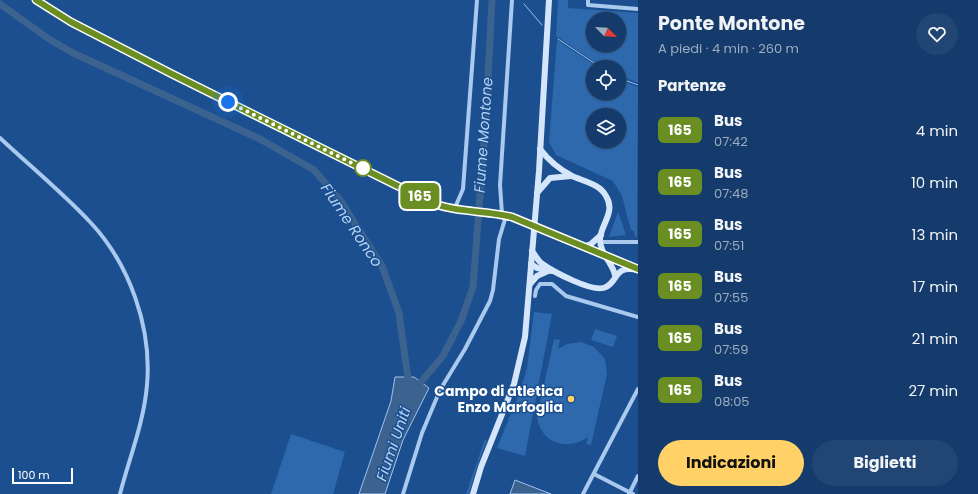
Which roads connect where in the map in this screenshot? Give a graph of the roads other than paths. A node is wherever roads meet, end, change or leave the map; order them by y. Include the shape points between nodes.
1 (36, 0) edge
2 (477, 0) edge
3 (512, 0) edge
4 (549, 0) edge
5 (588, 0) edge
6 (638, 9) edge
7 (0, 138) edge
8 (540, 148) junction
9 (551, 162) junction
10 (539, 169) junction
11 (573, 176) junction
12 (550, 178) junction
13 (537, 194) junction
14 (454, 210) junction
15 (502, 215) junction
16 (601, 235) junction
17 (603, 242) dead end
18 (638, 242) edge
19 (583, 247) junction
20 (532, 251) junction
21 (604, 256) junction
22 (542, 263) junction
23 (531, 264) junction
24 (638, 270) edge
25 (551, 271) junction
26 (615, 275) junction
27 (529, 285) junction
28 (535, 296) dead end
29 (638, 317) edge
30 (638, 389) edge
31 (637, 395) edge
32 (594, 474) junction
33 (638, 476) edge
34 (630, 493) edge
35 (120, 494) edge
36 (403, 494) edge
37 (473, 494) edge
38 (583, 494) edge

1 - 14 main road via 56,14 172,74 432,203
2 - 14 street via 462,188
3 - 15 street via 500,185
4 - 8 main road
5 - 6 street via 588,5
7 - 35 street via 92,224 118,260 137,304 144,329 147,386
8 - 9 main road
8 - 10 main road
9 - 10 main road
9 - 11 main road
10 - 12 main road
10 - 13 main road
11 - 12 main road
11 - 16 main road via 596,186 606,196 609,214
12 - 13 main road
13 - 20 main road
14 - 15 main road
15 - 19 main road, bridge
15 - 36 street via 490,301 440,390
16 - 19 main road
16 - 21 main road
17 - 18 street
19 - 21 main road
20 - 22 main road
20 - 23 main road
21 - 24 main road
21 - 26 main road via 611,262
22 - 23 main road
22 - 25 main road
23 - 25 main road via 536,268
23 - 27 main road
24 - 26 main road via 627,269
25 - 26 main road via 596,289 609,285
25 - 27 main road via 537,276
27 - 37 main road via 525,337 519,366
28 - 29 street via 540,284 552,284 566,296
30 - 31 street
31 - 32 street
32 - 34 street
32 - 38 street
33 - 34 street

